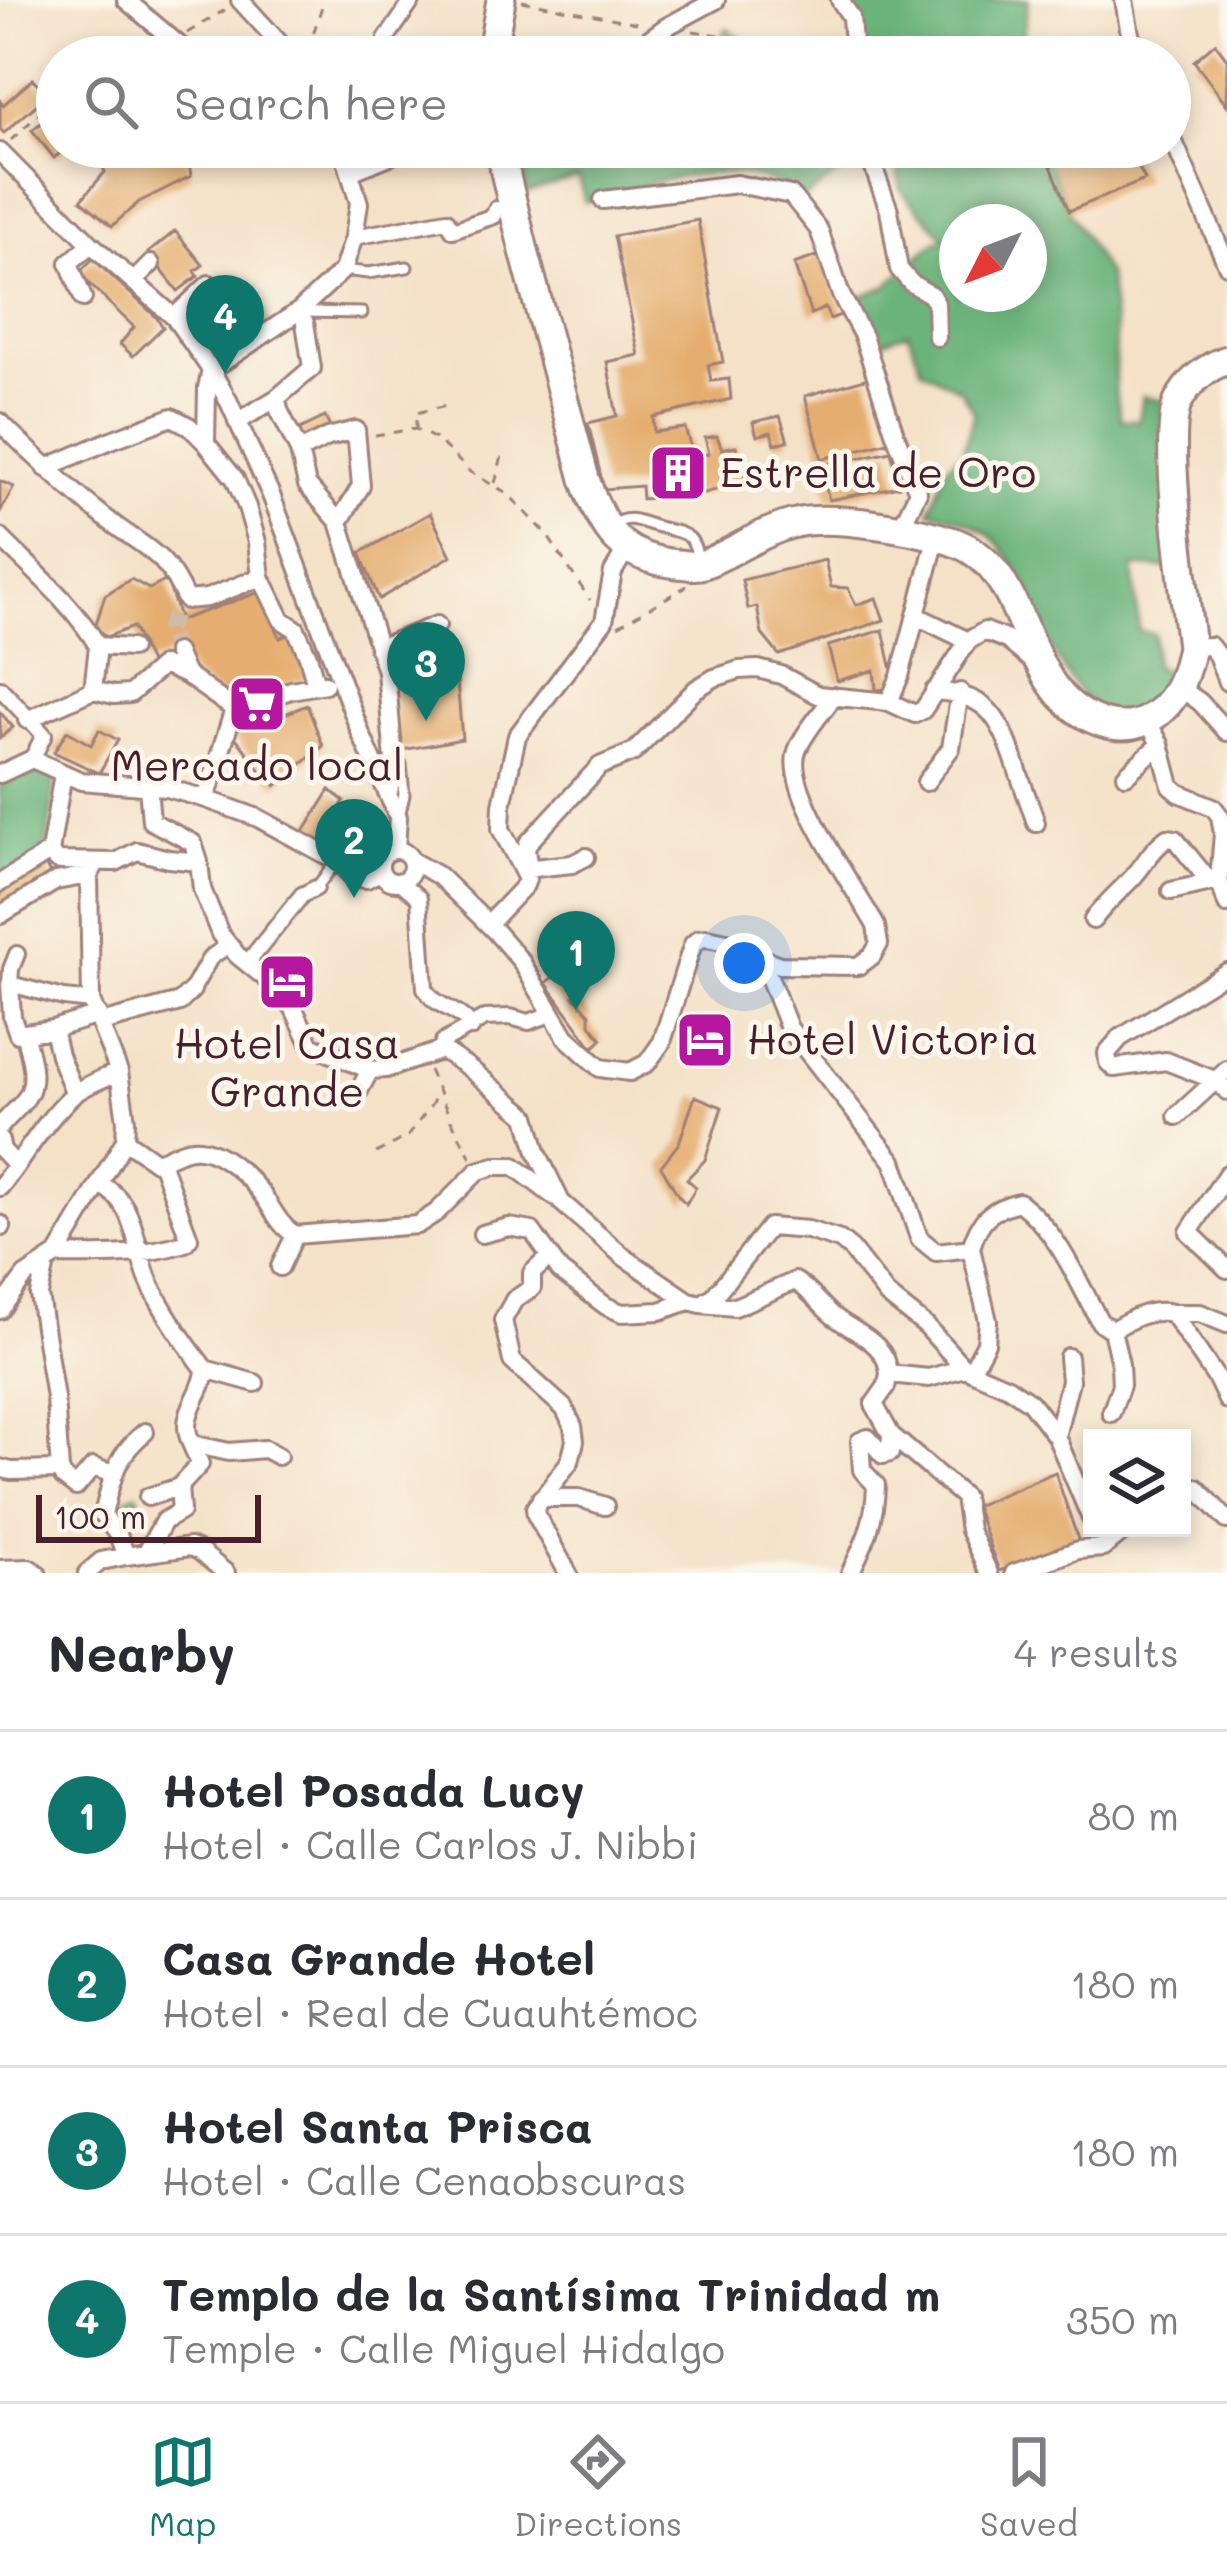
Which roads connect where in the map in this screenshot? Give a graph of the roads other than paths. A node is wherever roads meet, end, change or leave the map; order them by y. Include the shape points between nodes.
1 (126, 0) edge
2 (240, 0) edge
3 (413, 0) edge
4 (501, 0) edge
5 (840, 0) edge
6 (1124, 0) edge
7 (711, 1) edge
8 (166, 36) edge
9 (273, 36) edge
10 (388, 36) edge
11 (494, 36) edge
12 (653, 36) edge
13 (852, 36) edge
14 (1131, 36) edge
15 (0, 150) edge
16 (348, 168) edge
17 (360, 168) edge
18 (505, 168) edge
19 (874, 168) edge
20 (1185, 168) edge
21 (350, 172) junction
22 (603, 200) dead end
23 (496, 209) dead end
24 (354, 237) junction
25 (91, 244) junction
26 (152, 264) dead end
27 (1227, 265) edge
28 (407, 267) dead end
29 (343, 270) junction
30 (135, 280) junction
31 (209, 284) dead end
32 (83, 298) dead end
33 (362, 313) dead end
34 (174, 316) junction
35 (302, 317) junction
36 (938, 338) dead end
37 (1227, 360) edge
38 (211, 370) junction
39 (278, 398) junction
40 (0, 422) edge
41 (237, 422) junction
42 (206, 443) junction
43 (299, 451) junction
44 (46, 468) junction
45 (271, 495) junction
46 (247, 508) junction
47 (339, 522) junction
48 (900, 529) junction
49 (0, 537) edge
50 (936, 538) junction
51 (618, 539) junction
52 (261, 577) junction
53 (917, 616) junction
54 (437, 625) dead end
55 (968, 641) junction
56 (98, 646) junction
57 (1200, 647) junction
58 (131, 648) dead end
59 (378, 648) junction
60 (176, 652) tunnel mouth
61 (1040, 667) junction
62 (186, 675) junction
63 (1227, 680) edge
64 (343, 681) junction
65 (316, 685) junction
66 (0, 688) edge
67 (1180, 688) junction
68 (93, 690) junction
69 (934, 691) junction
70 (959, 692) junction
71 (834, 696) junction
72 (889, 702) junction
73 (234, 709) junction
74 (27, 720) junction
75 (1153, 732) junction
76 (1227, 732) edge
77 (32, 759) junction
78 (401, 764) dead end
79 (63, 772) junction
80 (0, 775) edge
81 (1126, 775) dead end
82 (926, 782) dead end
83 (148, 786) junction
84 (389, 794) junction
85 (206, 799) junction
86 (398, 817) junction
87 (1036, 823) dead end
88 (154, 825) junction
89 (396, 849) junction
90 (50, 852) junction
91 (149, 853) junction
92 (586, 857) dead end
93 (337, 861) junction
94 (412, 861) junction
95 (200, 862) junction
96 (94, 868) junction
97 (526, 869) junction
98 (381, 871) junction
99 (1215, 881) junction
100 (400, 882) junction
101 (0, 883) edge
102 (316, 888) joint
103 (1177, 889) dead end
104 (1108, 899) junction
105 (1227, 904) edge
106 (0, 915) edge
107 (1120, 917) dead end
108 (1093, 920) dead end
109 (488, 924) junction
110 (504, 941) junction
111 (228, 945) junction
112 (526, 952) dead end
113 (17, 954) dead end
114 (248, 962) junction
115 (775, 971) junction
116 (1227, 972) edge
117 (10, 984) junction
118 (191, 990) joint
119 (97, 1013) junction
120 (551, 1015) junction
121 (472, 1028) junction
122 (53, 1029) junction
123 (21, 1034) junction
124 (442, 1050) junction
125 (370, 1070) junction
126 (118, 1072) junction
127 (1224, 1081) edge
128 (359, 1091) dead end
129 (75, 1094) junction
130 (1177, 1116) dead end
131 (0, 1126) edge
132 (125, 1140) junction
133 (0, 1141) edge
134 (161, 1162) junction
135 (15, 1164) junction
136 (1227, 1174) edge
137 (99, 1184) junction
138 (0, 1187) edge
139 (561, 1202) junction
140 (482, 1234) dead end
141 (295, 1235) junction
142 (970, 1248) junction
143 (142, 1253) junction
144 (550, 1256) junction
145 (52, 1259) junction
146 (280, 1267) dead end
147 (1227, 1269) edge
148 (695, 1303) junction
149 (0, 1310) edge
150 (1172, 1313) junction
151 (1227, 1324) edge
152 (1112, 1330) junction
153 (1068, 1357) dead end
154 (205, 1369) junction
155 (968, 1370) junction
156 (890, 1374) junction
157 (255, 1383) dead end
158 (1227, 1400) edge
159 (1111, 1413) dead end
160 (146, 1432) dead end
161 (891, 1435) junction
162 (1056, 1436) junction
163 (192, 1444) junction
164 (278, 1456) dead end
165 (0, 1468) edge
166 (60, 1470) junction
167 (113, 1474) junction
168 (1191, 1486) edge
169 (178, 1487) junction
170 (148, 1497) dead end
171 (541, 1498) junction
172 (1083, 1499) edge
173 (605, 1506) dead end
174 (1227, 1520) edge
175 (114, 1530) junction
176 (1099, 1537) edge
177 (1116, 1537) edge
178 (1103, 1547) junction
179 (146, 1553) junction
180 (127, 1556) junction
181 (94, 1567) edge
182 (0, 1569) edge
183 (222, 1571) edge
184 (37, 1573) edge
185 (568, 1573) edge
186 (850, 1573) edge
187 (988, 1573) edge
188 (1014, 1573) edge

1 - 8 street
2 - 9 street
3 - 10 street
4 - 11 main road
5 - 13 street
6 - 14 street
7 - 12 street
15 - 25 street
16 - 21 street
17 - 21 street
18 - 51 main road via 585,479
19 - 36 street via 899,269 936,303
20 - 27 street
21 - 24 street via 359,203
22 - 48 street via 737,184 791,195 819,230 918,492
23 - 24 street via 453,230 446,220
24 - 29 street
25 - 30 street
25 - 32 street via 69,262
26 - 30 street
28 - 29 lane
29 - 35 street
30 - 34 street
31 - 34 street
33 - 35 lane
34 - 38 street
35 - 38 street
35 - 39 street via 312,368
37 - 57 main road via 1200,374 1173,417
38 - 41 street
38 - 42 street
39 - 41 street
39 - 43 street
40 - 44 street
41 - 45 street
42 - 44 street via 172,417
42 - 46 street
43 - 47 street via 308,485
43 - 47 street via 356,430 361,486
44 - 52 street via 159,554 176,576 182,605
45 - 46 street
45 - 64 street
46 - 52 street
47 - 59 street
48 - 50 main road
48 - 51 main road via 795,523 698,566 646,560
49 - 56 street
50 - 53 street
50 - 61 main road via 993,569
51 - 97 street via 604,621 518,736 501,829
52 - 65 street via 282,620 296,629
53 - 55 street
53 - 72 street
54 - 59 street
55 - 61 street via 985,631
55 - 69 street
56 - 58 street
56 - 68 street
57 - 63 street via 1216,655
57 - 67 main road
59 - 84 street via 394,760
60 - 62 street
61 - 75 main road via 1080,713
62 - 68 street via 163,665 130,694
62 - 73 street
64 - 65 street
64 - 84 street
65 - 73 street
66 - 74 street
67 - 75 main road
67 - 76 street
68 - 74 street
69 - 70 street
69 - 72 street via 915,714
70 - 82 street via 951,748
70 - 87 street via 1004,729
71 - 72 street
71 - 97 street via 758,669 714,678 634,752 600,766 528,843
71 - 115 street via 797,748 797,784 879,944 858,966
73 - 85 street
74 - 77 street via 44,735
75 - 81 street
75 - 99 street via 1171,786 1220,816
77 - 79 street
77 - 80 street
78 - 86 lane
79 - 83 street
79 - 90 street
83 - 85 street
83 - 88 street
84 - 86 street
85 - 93 street
86 - 89 street
88 - 91 street
88 - 95 street via 193,843
89 - 94 street
89 - 98 street via 383,856
90 - 96 street
90 - 101 street
91 - 95 street
91 - 96 street via 131,851
92 - 97 street
93 - 98 street via 360,880
93 - 102 lane
94 - 100 street
94 - 109 street
95 - 111 street via 202,889
96 - 106 street via 56,880
96 - 119 street
97 - 109 street via 525,885
98 - 100 street
99 - 103 street
99 - 104 street via 1167,838
99 - 105 street
100 - 121 street via 419,898 430,999
102 - 114 street
104 - 107 street
104 - 108 street
109 - 110 street
110 - 112 lane
110 - 120 street
111 - 114 street
111 - 118 street
113 - 117 street
114 - 125 street via 279,989 311,1045
115 - 120 street via 742,945 699,939 662,1042 630,1072 600,1068
115 - 142 street via 789,1028 893,1161 920,1238 936,1252
116 - 127 street via 1107,1053 1114,1069 1166,1060
117 - 119 street
117 - 123 street
118 - 119 street via 180,1003
119 - 122 street
119 - 126 street
120 - 121 street via 485,1018
121 - 124 street
122 - 123 street
122 - 129 street
123 - 131 street via 32,1083
124 - 125 street
124 - 139 street via 526,1116
125 - 128 street
126 - 129 street
126 - 132 street
127 - 130 street
129 - 135 street
132 - 134 street
132 - 137 street
133 - 135 street
134 - 141 street via 191,1148 218,1156
134 - 143 street via 189,1238
135 - 138 street
136 - 147 street via 1190,1232
137 - 143 street via 122,1202
137 - 145 street
139 - 141 street via 514,1166 494,1166 417,1225
139 - 148 street via 624,1257
140 - 144 street via 532,1231
141 - 146 street
142 - 152 street via 976,1228 997,1208 1019,1202 1041,1218
142 - 155 street via 988,1321 986,1343
143 - 145 street
143 - 154 street via 148,1280
144 - 148 street via 622,1313
144 - 171 street via 502,1320 512,1361 573,1426 570,1461
145 - 149 street via 25,1276
145 - 166 street via 39,1295
148 - 155 street via 714,1296 764,1230 808,1230 851,1249 888,1296
148 - 156 street via 735,1307 795,1281 884,1352
150 - 151 street
150 - 152 street via 1159,1310
150 - 158 street
152 - 159 street via 1121,1384
153 - 162 street
154 - 157 street
154 - 163 street via 186,1428
155 - 156 street
155 - 162 street via 1030,1402
156 - 161 street via 874,1404
160 - 167 street via 124,1449
161 - 186 street via 887,1455 868,1438 860,1441 876,1501
161 - 187 street via 964,1497
162 - 172 street
163 - 164 street
163 - 169 street via 200,1464
165 - 166 street
166 - 167 street via 76,1487 93,1467
167 - 175 street via 103,1515
168 - 174 street
169 - 170 street
169 - 179 street via 181,1511 164,1521
171 - 173 street
171 - 185 street via 536,1515
175 - 180 street
175 - 181 street
176 - 178 street
177 - 178 street
178 - 188 street
179 - 180 street
179 - 183 street via 190,1547
180 - 181 street
182 - 184 street

